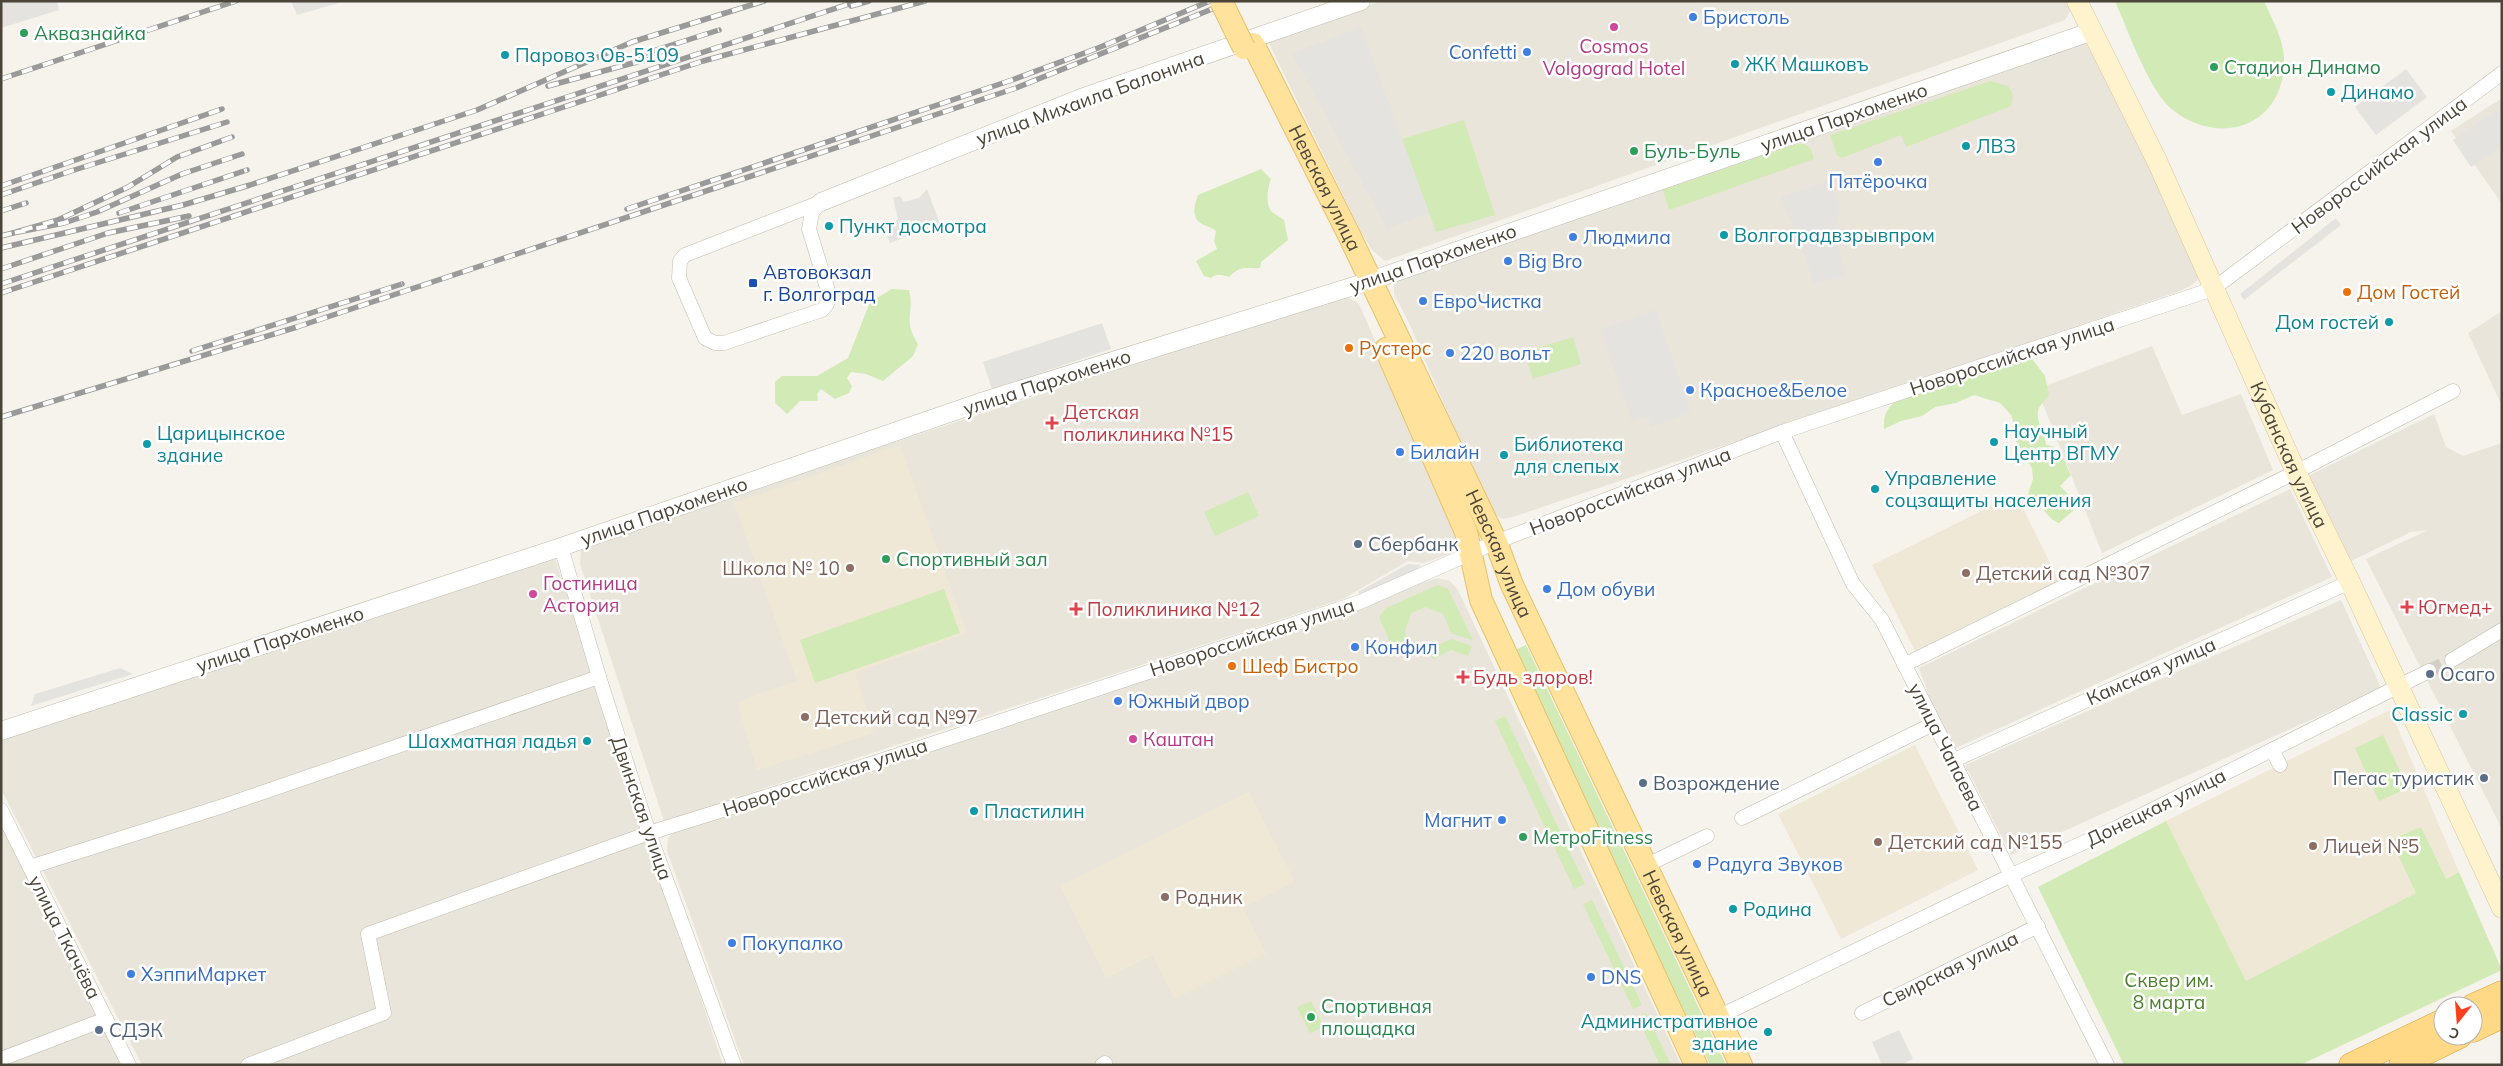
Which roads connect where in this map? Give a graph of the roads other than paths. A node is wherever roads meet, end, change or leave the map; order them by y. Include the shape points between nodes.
1 (1221, 1) edge
2 (1232, 1) edge
3 (1361, 1) edge
4 (2076, 1) edge
5 (2093, 31) junction
6 (1248, 46) junction
7 (2502, 74) edge
8 (821, 202) junction
9 (1364, 283) junction
10 (2213, 289) junction
11 (2452, 391) dead end
12 (1782, 432) junction
13 (2296, 472) junction
14 (1496, 542) junction
15 (561, 547) junction
16 (1473, 554) junction
17 (2350, 582) junction
18 (1532, 626) junction
19 (2502, 630) edge
20 (1500, 644) junction
21 (2452, 660) tunnel mouth
22 (1904, 665) junction
23 (2429, 671) tunnel mouth
24 (598, 676) junction
25 (2398, 688) junction
26 (1933, 724) junction
27 (1, 731) edge
28 (2272, 750) junction
29 (1952, 761) junction
30 (2280, 765) dead end
31 (1, 810) edge
32 (1742, 818) dead end
33 (649, 832) junction
34 (1707, 836) dead end
35 (1647, 865) junction
36 (30, 867) junction
37 (2012, 875) junction
38 (2502, 908) edge
39 (2038, 926) junction
40 (2502, 993) edge
41 (2483, 1002) edge
42 (1862, 1013) dead end
43 (2502, 1016) edge
44 (1718, 1018) junction
45 (106, 1019) junction
46 (2483, 1025) edge
47 (2433, 1026) edge
48 (2440, 1046) edge
49 (1, 1059) edge
50 (129, 1065) edge
51 (248, 1065) edge
52 (734, 1065) edge
53 (1696, 1065) edge
54 (1741, 1065) edge
55 (2107, 1065) edge
56 (2351, 1065) edge
57 (2401, 1065) edge

1 - 6 main road, bridge
2 - 6 main road
3 - 8 street, улица Михаила Балонина via 1081,98
4 - 5 main road, Кубанская улица
5 - 9 street, улица Пархоменко
5 - 10 main road, Кубанская улица
6 - 9 main road, Невская улица via 1306,171
7 - 10 street, Новороссийская улица
8 - 8 street via 685,255 680,261 680,278 706,338 724,343 827,306 828,291 809,229 812,212
9 - 14 main road, Невская улица
9 - 15 street, улица Пархоменко via 984,401
9 - 16 main road, Невская улица
10 - 12 street, Новороссийская улица
10 - 13 main road, Кубанская улица
11 - 13 street
12 - 14 street, Новороссийская улица
12 - 22 street, улица Чапаева via 1854,584 1882,620
13 - 17 main road, Кубанская улица
13 - 22 street
14 - 16 street, Новороссийская улица
14 - 18 main road, Невская улица
15 - 24 street, Двинская улица
15 - 27 street, улица Пархоменко
16 - 20 main road, Невская улица via 1481,600
16 - 33 street, Новороссийская улица via 1360,602 874,763
17 - 25 main road, Кубанская улица
17 - 29 street, Камская улица
18 - 20 main road via 1508,622 1503,627
18 - 35 main road, Невская улица
19 - 21 street
20 - 53 main road, Невская улица
22 - 26 street, улица Чапаева
23 - 25 street, Донецкая улица
24 - 33 street, Двинская улица
24 - 36 street via 223,806
25 - 28 street, Донецкая улица
25 - 38 main road, Кубанская улица
26 - 29 street, улица Чапаева
26 - 32 street
28 - 30 street
28 - 37 street, Донецкая улица via 2118,827
29 - 37 street, улица Чапаева
31 - 36 street, улица Ткачёва
33 - 51 street, Новороссийская улица via 368,934 384,1013
33 - 52 street, Двинская улица
34 - 35 street
35 - 44 main road, Невская улица
36 - 45 street, улица Ткачёва
37 - 39 street, улица Чапаева
37 - 44 street, Донецкая улица
39 - 42 street, Свирская улица
39 - 55 street, улица Чапаева
40 - 41 highway
43 - 46 highway
44 - 54 main road, Невская улица
45 - 49 street
45 - 50 street, улица Ткачёва
47 - 56 highway
48 - 57 highway

